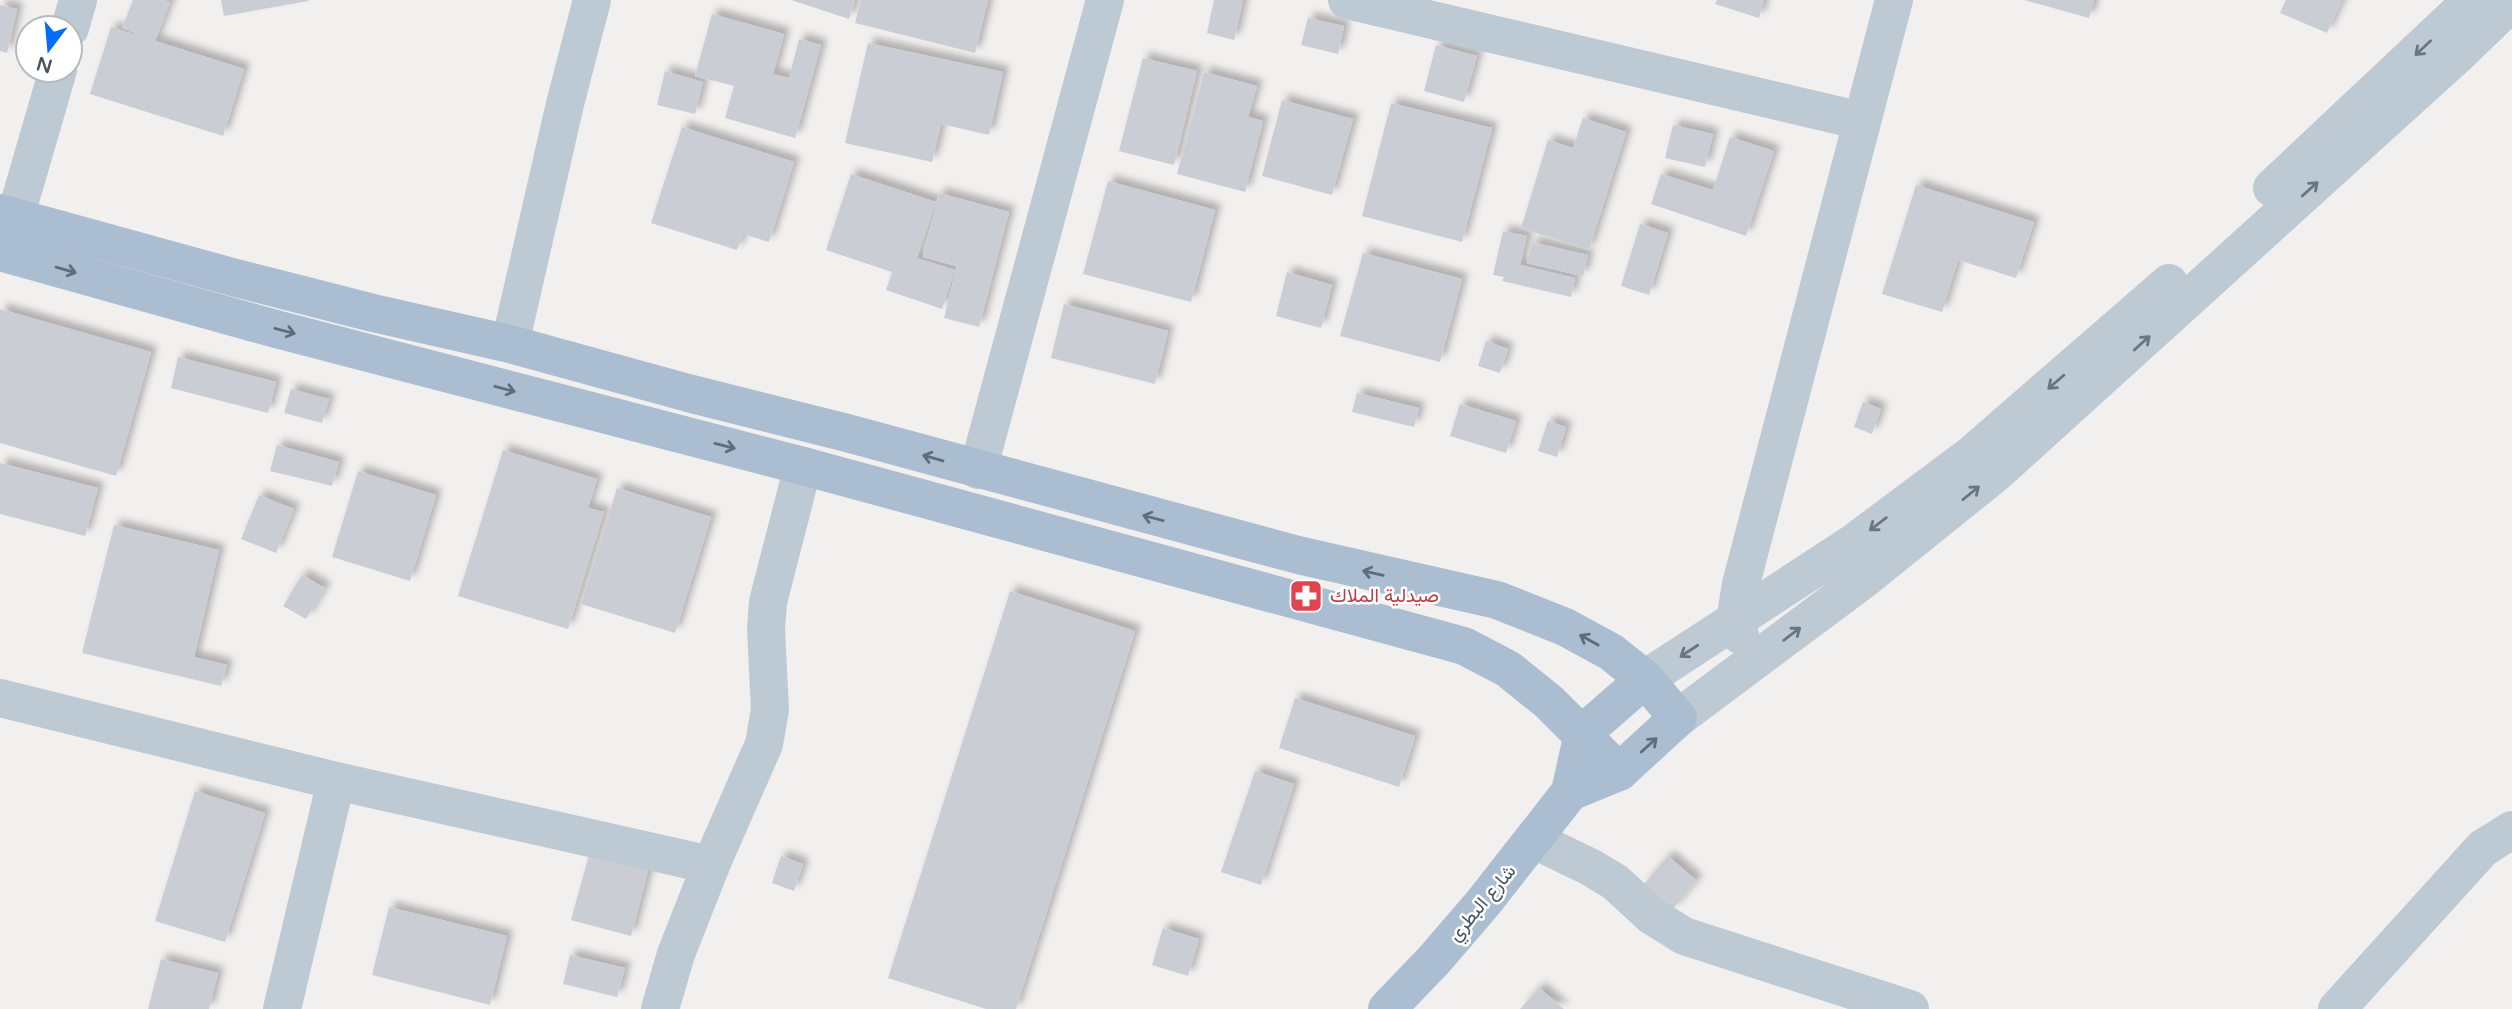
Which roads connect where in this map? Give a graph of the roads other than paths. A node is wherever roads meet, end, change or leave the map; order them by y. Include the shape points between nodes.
1 (592, 0) edge
2 (1105, 0) edge
3 (1347, 0) edge
4 (1894, 0) edge
5 (2472, 0) edge
6 (2512, 2) edge
7 (1388, 4) edge
8 (53, 84) edge
9 (1862, 121) junction
10 (8, 215) edge
11 (0, 252) edge
12 (510, 344) junction
13 (803, 466) junction
14 (978, 470) junction
15 (1735, 621) junction
16 (1749, 666) junction
17 (1645, 679) junction
18 (0, 698) edge
19 (1678, 718) junction
20 (1583, 733) junction
21 (1619, 772) junction
22 (336, 782) junction
23 (1570, 792) junction
24 (2512, 830) edge
25 (1534, 840) junction
26 (711, 865) junction
27 (282, 1009) edge
28 (660, 1009) edge
29 (1387, 1009) edge
30 (1910, 1009) edge
31 (2337, 1009) edge

1 - 12 street
2 - 14 street
3 - 7 street
4 - 9 street
5 -> 15 street via 2206,251 1971,455 1852,544
16 -> 6 street via 1996,473
7 - 9 street
8 - 10 street
9 - 15 street via 1753,534
10 - 12 main road via 284,290
11 -> 13 main road
14 -> 12 main road
13 - 20 main road via 1464,646 1508,669
13 - 26 street via 768,602 770,710 764,744
17 -> 14 main road via 1611,652 1565,627 1497,600 1298,555
15 - 16 street
15 -> 17 street
16 - 19 street
17 - 19 main road
17 - 20 main road
18 - 22 street
21 -> 19 main road
20 - 21 main road
20 - 23 main road
21 - 23 main road
22 - 26 street
22 - 27 street
23 - 25 main road, شارع البطري
24 - 31 street via 2483,848
25 - 29 main road, شارع البطري
25 - 30 street via 1615,882 1651,916 1684,936
26 - 28 street

